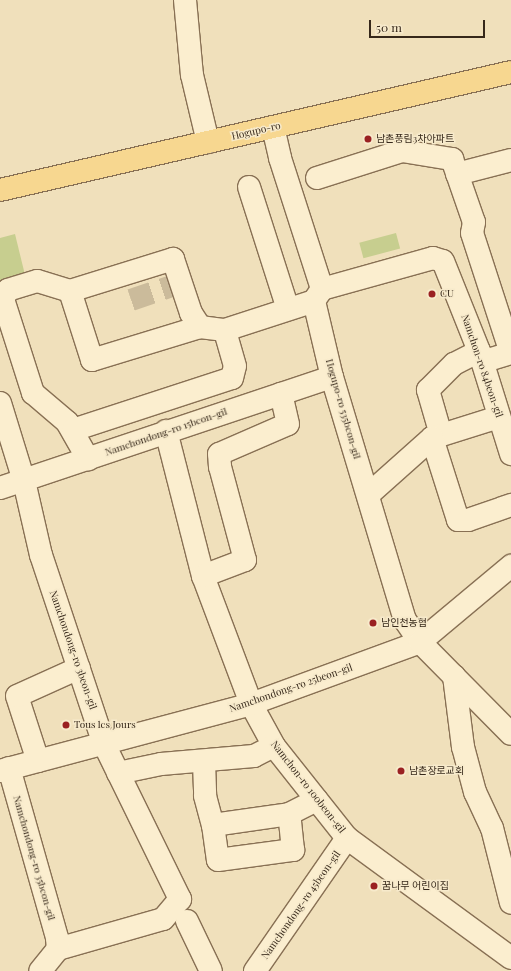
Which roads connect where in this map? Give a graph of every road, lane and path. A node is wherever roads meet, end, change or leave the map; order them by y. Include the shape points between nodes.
1 (185, 0) edge
2 (511, 72) edge
3 (273, 127) junction
4 (208, 142) junction
5 (511, 160) edge
6 (457, 174) junction
7 (317, 178) dead end
8 (249, 187) dead end
9 (0, 190) edge
10 (70, 291) junction
11 (318, 295) junction
12 (288, 310) junction
13 (200, 327) junction
14 (225, 330) junction
15 (511, 354) edge
16 (480, 356) junction
17 (332, 377) junction
18 (281, 394) junction
19 (0, 403) edge
20 (499, 417) junction
21 (73, 430) junction
22 (166, 431) junction
23 (436, 436) junction
24 (511, 454) edge
25 (88, 459) junction
26 (24, 481) junction
27 (0, 488) edge
28 (368, 495) junction
29 (511, 505) edge
30 (511, 566) edge
31 (203, 576) junction
32 (420, 642) junction
33 (79, 668) junction
34 (454, 676) junction
35 (251, 704) junction
36 (511, 734) edge
37 (104, 744) junction
38 (274, 746) junction
39 (38, 761) junction
40 (204, 762) junction
41 (4, 770) edge
42 (118, 773) junction
43 (317, 800) junction
44 (289, 814) junction
45 (213, 825) junction
46 (347, 838) junction
47 (511, 904) edge
48 (187, 920) dead end
49 (58, 949) junction
50 (511, 958) edge
51 (40, 971) edge
52 (211, 971) edge
53 (255, 971) edge

1 - 4 street via 192,75
2 - 3 main road, Hogupo-ro
3 - 4 main road, Hogupo-ro
3 - 11 street, Hogupo-ro 535beon-gil
4 - 9 main road, Hogupo-ro
5 - 6 street
6 - 7 street via 452,159 402,151
6 - 15 street via 474,222 472,233
8 - 12 street
10 - 13 street via 173,259 191,313
10 - 13 street via 92,360
10 - 21 street via 37,281 8,290 3,299 33,393
11 - 12 street
11 - 16 street, Namchon-ro 84beon-gil via 439,258 446,264
11 - 17 street, Hogupo-ro 535beon-gil
12 - 14 street
13 - 14 street
14 - 21 street via 236,371 232,378
15 - 16 street
16 - 20 street, Namchon-ro 84beon-gil
16 - 23 street via 454,364 428,390
17 - 18 street, Namchondong-ro 15beon-gil
17 - 28 street, Hogupo-ro 535beon-gil
18 - 22 street, Namchondong-ro 15beon-gil
18 - 31 street via 288,424 219,454 220,467 246,560
19 - 26 street, Namchondong-ro 3beon-gil
20 - 23 street
20 - 24 street, Namchon-ro 84beon-gil
21 - 25 street
22 - 25 street, Namchondong-ro 15beon-gil
22 - 31 street, Namchon-ro 100beon-gil
23 - 28 street
23 - 29 street via 458,520 468,520
25 - 26 street, Namchondong-ro 15beon-gil
26 - 27 street, Namchondong-ro 15beon-gil
26 - 33 street, Namchondong-ro 3beon-gil via 41,555
28 - 32 street, Hogupo-ro 535beon-gil via 405,620
30 - 32 street, Namchondong-ro 25beon-gil
31 - 35 street, Namchon-ro 100beon-gil
32 - 34 street, Hogupo-ro 535beon-gil
32 - 35 street, Namchondong-ro 25beon-gil
33 - 37 street, Namchondong-ro 3beon-gil
33 - 39 street via 17,696
34 - 36 street, Hogupo-ro 535beon-gil
34 - 47 street via 463,747 475,792 492,828
35 - 37 street, Namchondong-ro 25beon-gil
35 - 38 street, Namchon-ro 100beon-gil
37 - 39 street, Namchondong-ro 25beon-gil
37 - 42 street, Namchondong-ro 3beon-gil
38 - 40 street via 254,756
38 - 43 street, Namchon-ro 100beon-gil
39 - 41 street, Namchondong-ro 25beon-gil
40 - 42 street via 161,764
40 - 45 street via 205,796
41 - 49 street, Namchondong-ro 35beon-gil via 38,866
42 - 49 street, Namchondong-ro 3beon-gil via 180,899 163,919
43 - 44 street
43 - 46 street, Namchon-ro 100beon-gil
44 - 45 street
44 - 45 street via 293,850 218,860
46 - 50 street, Namchon-ro 100beon-gil
46 - 53 street, Namchondong-ro 45beon-gil
48 - 52 street
49 - 51 street

